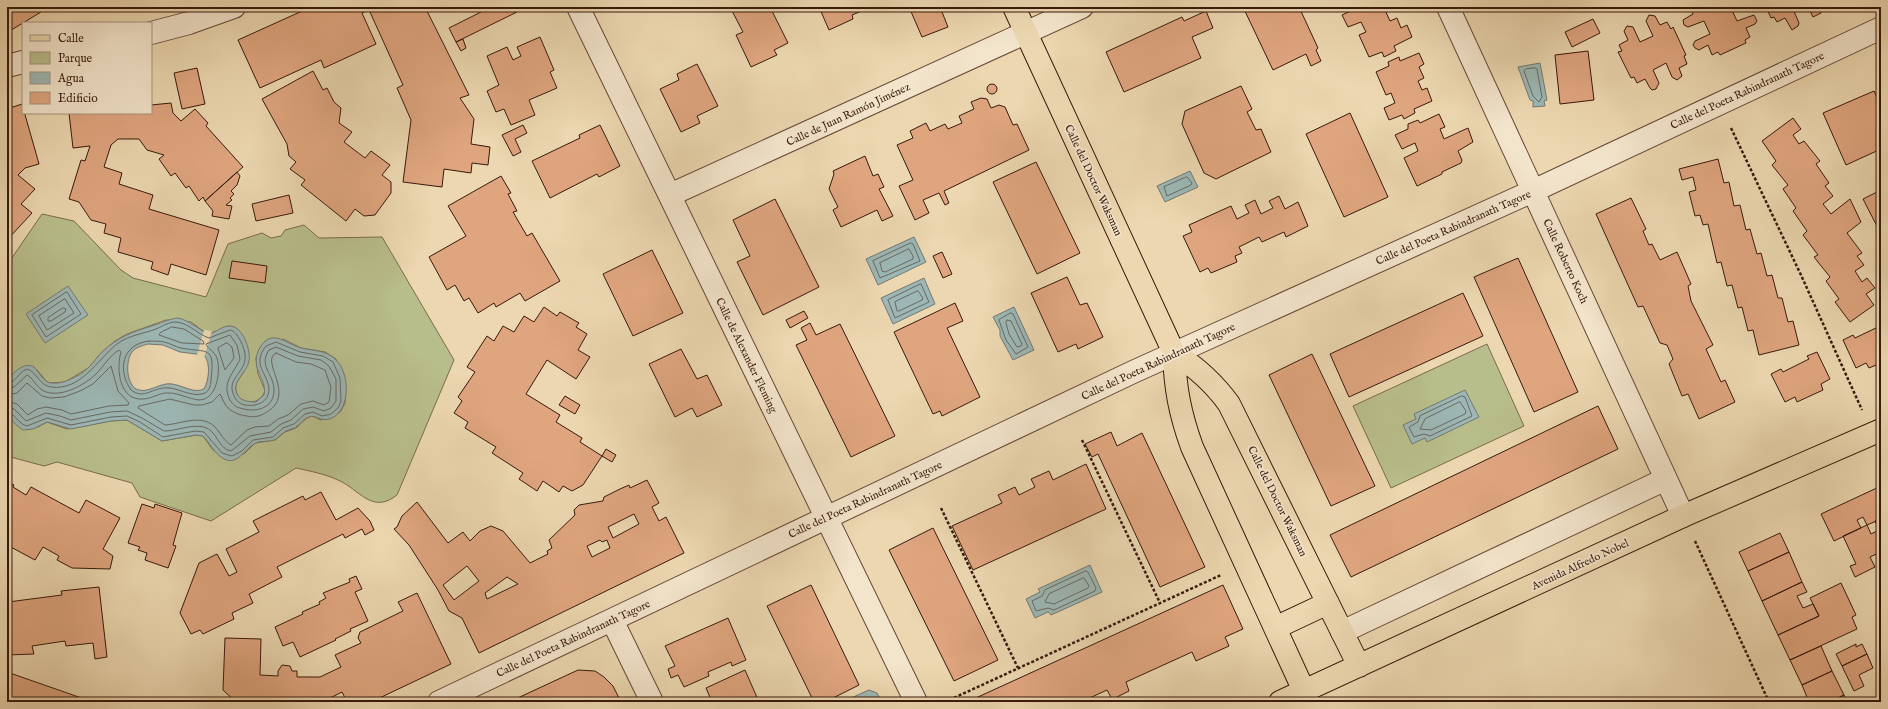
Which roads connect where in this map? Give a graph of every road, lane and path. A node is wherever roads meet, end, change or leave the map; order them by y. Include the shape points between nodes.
1 (234, 7) edge
2 (578, 7) edge
3 (1014, 7) edge
4 (1082, 7) edge
5 (1448, 7) edge
6 (1881, 28) edge
7 (1026, 32) junction
8 (152, 33) edge
9 (22, 62) edge
10 (7, 66) edge
11 (1719, 104) junction
12 (1533, 191) junction
13 (670, 195) junction
14 (1174, 353) junction
15 (1860, 406) dead end
16 (1881, 430) edge
17 (1082, 440) dead end
18 (1666, 479) junction
19 (941, 508) dead end
20 (1683, 516) junction
21 (826, 518) junction
22 (1223, 574) dead end
23 (1160, 603) junction
24 (1328, 603) junction
25 (612, 620) junction
26 (1275, 628) junction
27 (1342, 632) junction
28 (1359, 666) junction
29 (1018, 668) junction
30 (1304, 691) junction
31 (439, 702) edge
32 (652, 702) edge
33 (916, 702) edge
34 (945, 702) edge
35 (1280, 702) edge
36 (1769, 702) edge

1 - 8 street
2 - 13 street, Calle de Alexander Fleming
3 - 7 main road, Calle del Doctor Waksman
4 - 7 street, Calle de Juan Ramón Jiménez
5 - 12 street, Calle Roberto Koch
6 - 11 street, Calle del Poeta Rabindranath Tagore
7 - 13 street, Calle de Juan Ramón Jiménez
7 - 14 main road, Calle del Doctor Waksman
9 - 10 street
11 - 12 street, Calle del Poeta Rabindranath Tagore
11 - 15 path
12 - 14 street, Calle del Poeta Rabindranath Tagore
12 - 18 street, Calle Roberto Koch
13 - 21 street, Calle de Alexander Fleming
14 - 21 street, Calle del Poeta Rabindranath Tagore
14 - 24 main road, Calle del Doctor Waksman via 1192,364 1217,387 1229,404
14 - 26 main road, Calle del Doctor Waksman via 1176,388 1192,447
16 - 20 main road, Avenida Alfredo Nobel
17 - 23 path
18 - 20 street, Calle Roberto Koch
18 - 27 street
19 - 29 path
20 - 28 main road, Avenida Alfredo Nobel
20 - 36 path
21 - 25 street, Calle del Poeta Rabindranath Tagore
21 - 33 street, Calle de Alexander Fleming
22 - 23 path
23 - 29 path
24 - 26 main road
24 - 27 main road, Calle del Doctor Waksman
25 - 31 street, Calle del Poeta Rabindranath Tagore
25 - 32 street
26 - 30 main road, Calle del Doctor Waksman
27 - 28 main road, Calle del Doctor Waksman
28 - 30 main road, Avenida Alfredo Nobel
29 - 34 path
30 - 35 main road, Avenida Alfredo Nobel

